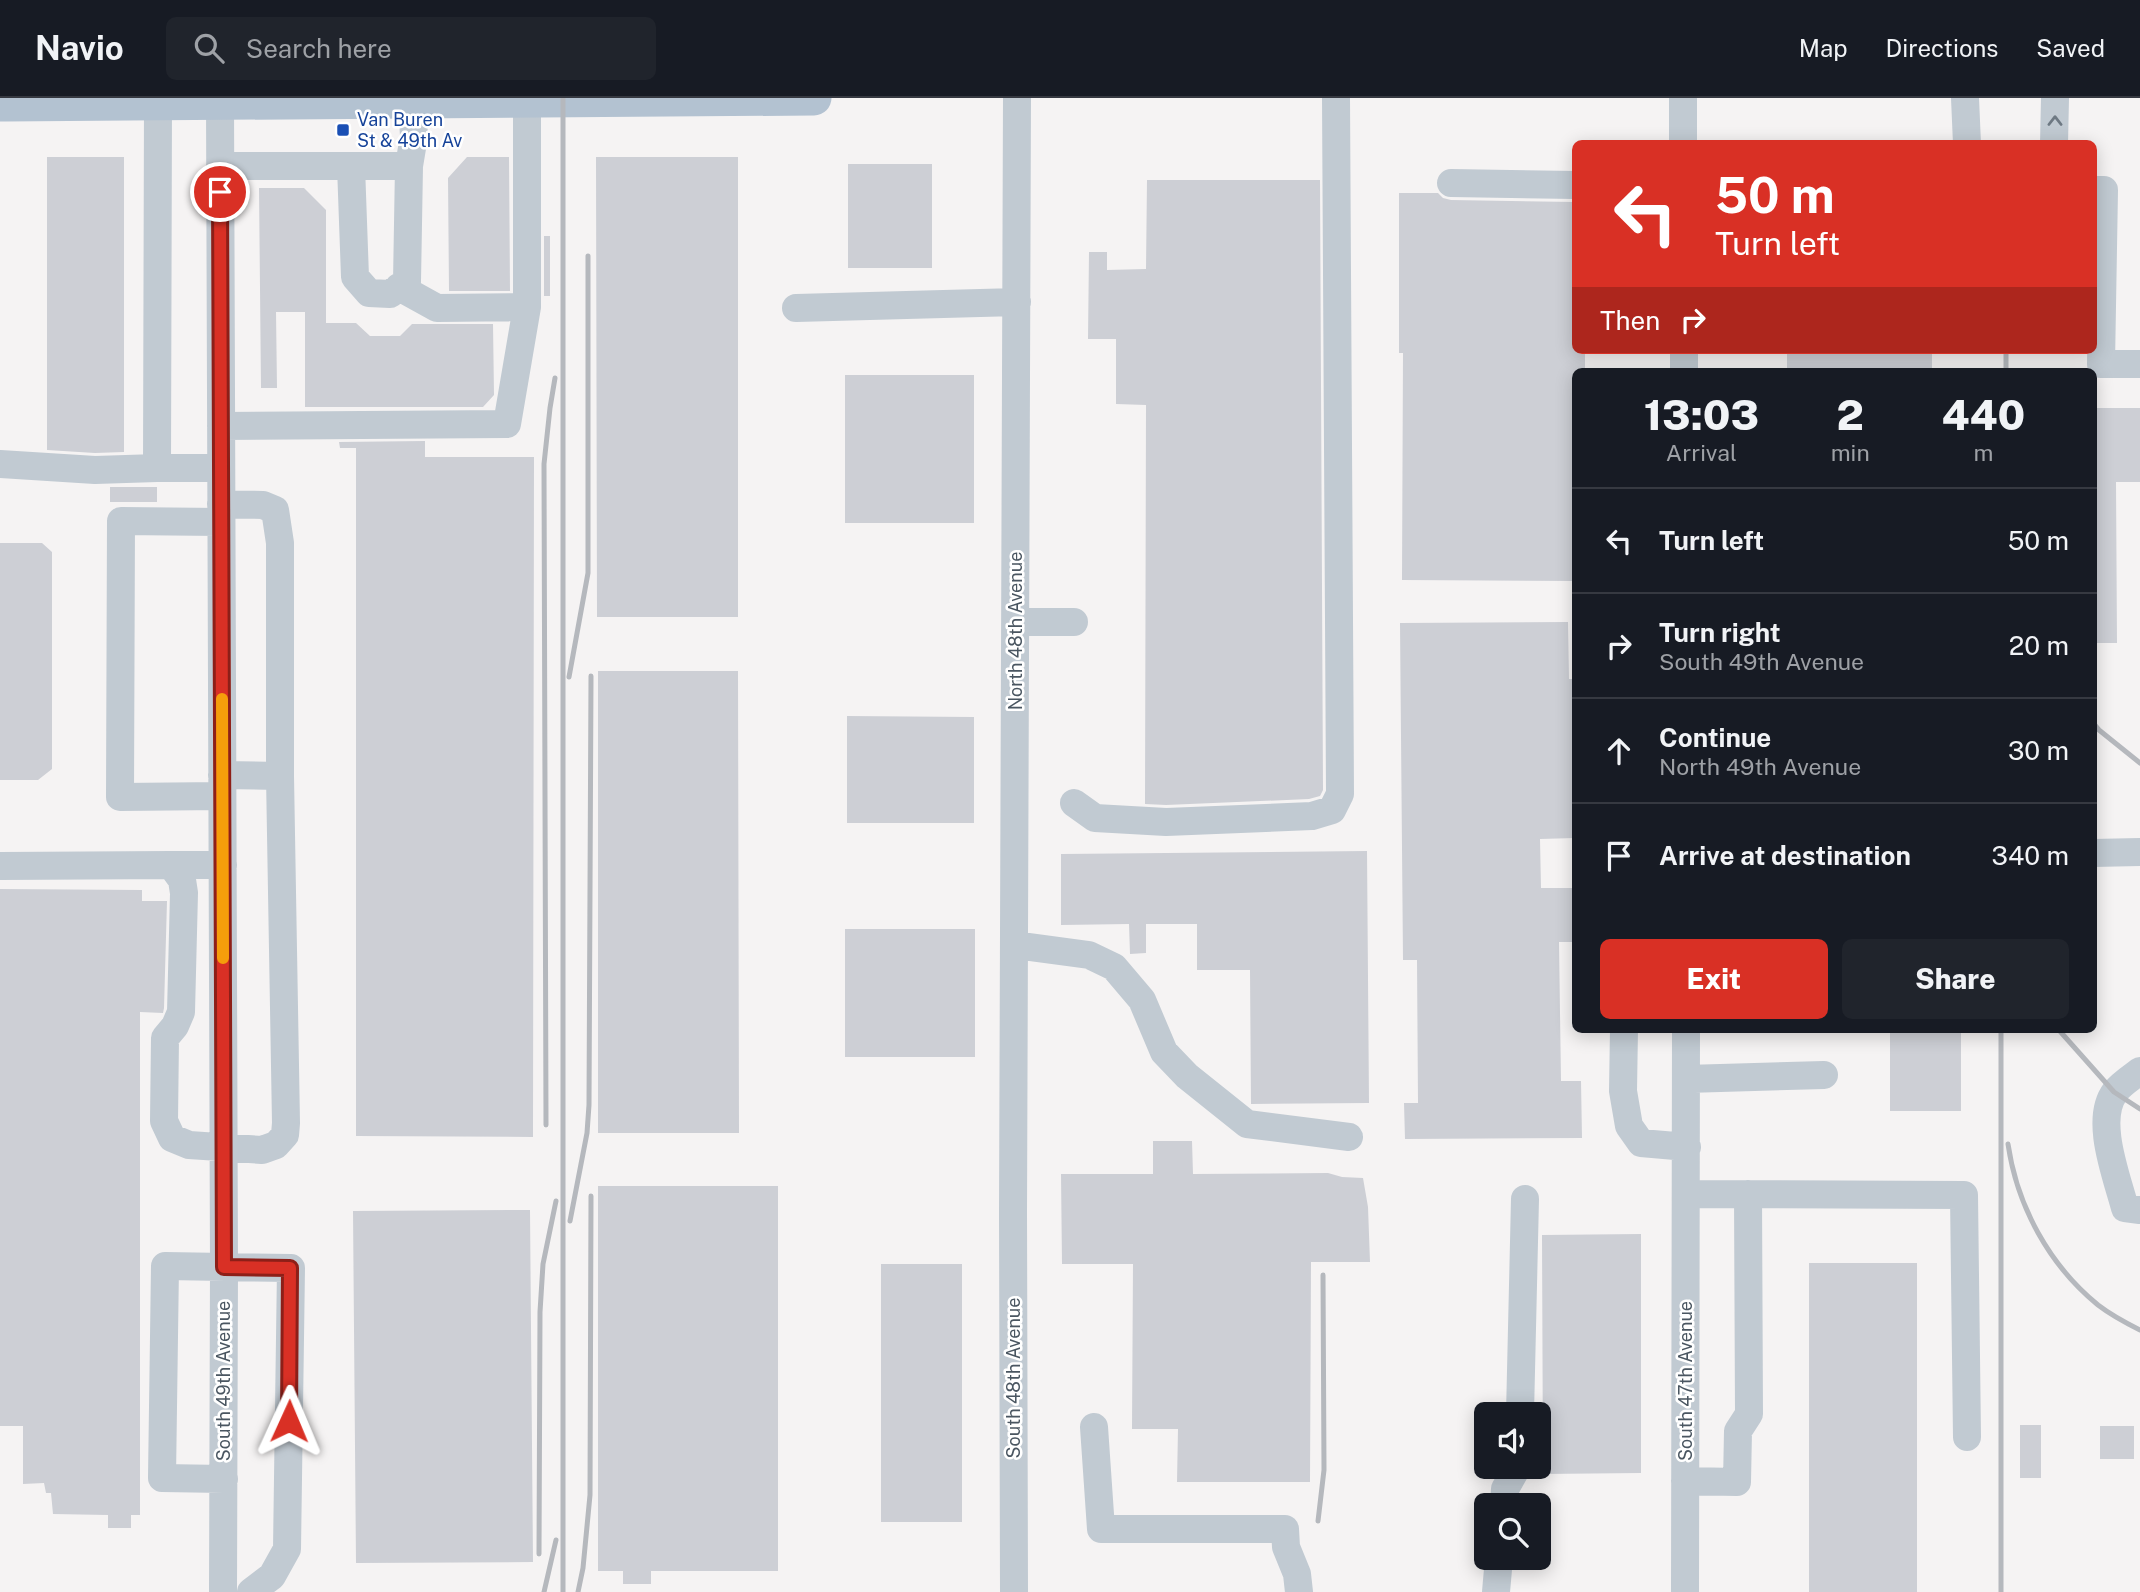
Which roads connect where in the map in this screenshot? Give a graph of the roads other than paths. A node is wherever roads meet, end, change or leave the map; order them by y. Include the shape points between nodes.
1 (814, 98) edge
2 (1017, 98) edge
3 (1336, 98) edge
4 (1683, 98) edge
5 (1965, 98) edge
6 (2055, 98) edge
7 (220, 101) junction
8 (158, 102) junction
9 (412, 102) junction
10 (527, 102) junction
11 (0, 104) edge
12 (1683, 140) edge
13 (1967, 140) edge
14 (2054, 140) edge
15 (220, 166) junction
16 (351, 166) junction
17 (409, 166) junction
18 (1451, 183) dead end
19 (1572, 185) edge
20 (2097, 190) edge
21 (399, 288) junction
22 (1017, 302) junction
23 (527, 307) junction
24 (796, 308) dead end
25 (2140, 364) edge
26 (221, 426) junction
27 (0, 464) edge
28 (157, 468) junction
29 (221, 468) junction
30 (221, 513) junction
31 (1016, 622) junction
32 (1074, 622) dead end
33 (280, 776) junction
34 (222, 785) junction
35 (1074, 803) dead end
36 (2140, 852) edge
37 (2097, 853) edge
38 (171, 865) junction
39 (223, 865) junction
40 (0, 866) edge
41 (1015, 944) junction
42 (1624, 1033) edge
43 (1686, 1033) edge
44 (2140, 1071) edge
45 (1824, 1075) dead end
46 (1686, 1079) junction
47 (1349, 1137) dead end
48 (224, 1159) junction
49 (1014, 1164) joint
50 (1687, 1170) junction
51 (1748, 1194) junction
52 (1525, 1199) dead end
53 (2140, 1210) edge
54 (224, 1267) junction
55 (1520, 1402) edge
56 (1094, 1427) dead end
57 (1967, 1437) dead end
58 (224, 1479) junction
59 (1685, 1481) junction
60 (1499, 1570) edge
61 (223, 1592) edge
62 (251, 1592) edge
63 (1014, 1592) edge
64 (1299, 1592) edge
65 (1496, 1592) edge
66 (1685, 1592) edge

1 - 10 main road
2 - 22 street, North 48th Avenue
3 - 35 street via 1340,794 1332,810 1312,816 1166,822 1095,818
4 - 12 street
5 - 13 street
14 -> 6 street
7 - 8 main road
7 - 9 main road
7 - 15 street, South 49th Avenue
8 - 11 main road
8 - 28 street
9 - 10 main road
9 - 17 street via 414,136
10 - 23 street
15 - 16 street
15 - 26 street, South 49th Avenue
16 - 17 street
16 - 21 street via 355,277 369,293 390,294
17 - 21 street via 407,282
18 - 19 street
20 - 25 street via 2104,190 2101,364
21 - 23 street via 437,308
22 - 24 street
22 - 31 street, North 48th Avenue
23 - 26 street via 507,424
26 - 29 street, South 49th Avenue
27 - 28 street via 95,470
28 - 29 street
29 - 30 street, South 49th Avenue
30 - 33 street via 263,505 275,510 280,543
30 - 34 street, South 49th Avenue
30 - 34 street via 121,521 120,797
31 - 32 street
31 - 41 street, North 48th Avenue
33 - 34 street
33 - 48 street via 285,1135 276,1145
34 - 39 street, South 49th Avenue
36 - 37 street
38 - 39 street
38 - 40 street
38 - 48 street via 182,880 184,893 181,1012 165,1038 164,1121 172,1138
39 - 48 street, South 49th Avenue
41 - 47 street via 1090,955 1114,967 1142,1000 1164,1052 1247,1124
41 - 49 street, North 48th Avenue
42 - 50 street via 1623,1091 1629,1126 1641,1143
43 - 46 street, South 47th Avenue
44 - 53 street via 2114,1092 2106,1139 2125,1208
45 - 46 street
46 - 50 street, South 47th Avenue
48 - 54 street, South 49th Avenue
49 - 63 street, South 48th Avenue
50 - 51 street
50 - 59 street, South 47th Avenue
51 - 57 street via 1964,1195
51 - 59 street via 1749,1415 1738,1431 1737,1482
52 - 55 street
54 - 58 street, South 49th Avenue
54 - 58 street via 164,1266 162,1478
54 - 62 street via 290,1268 287,1549 272,1576
56 - 64 street via 1101,1529 1284,1529
58 - 61 street, South 49th Avenue
59 - 66 street, South 47th Avenue
60 - 65 street

